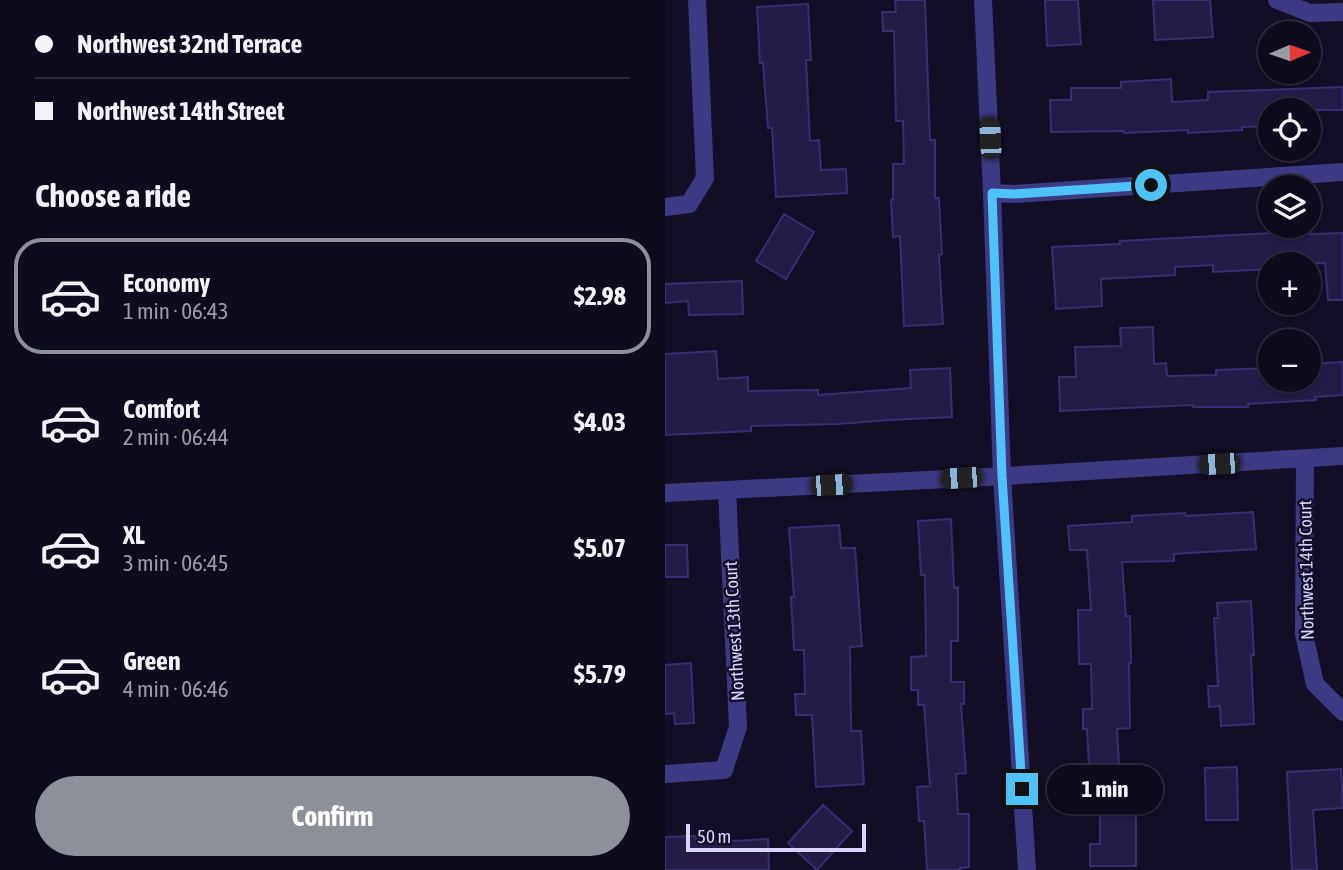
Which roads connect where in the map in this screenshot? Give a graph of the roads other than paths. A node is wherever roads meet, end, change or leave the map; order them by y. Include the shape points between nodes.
1 (697, 0) edge
2 (983, 0) edge
3 (1277, 0) edge
4 (1343, 12) edge
5 (1343, 172) edge
6 (992, 193) junction
7 (665, 207) edge
8 (1343, 456) edge
9 (1305, 458) junction
10 (1002, 476) junction
11 (727, 490) junction
12 (665, 493) edge
13 (1343, 712) edge
14 (665, 774) edge
15 (1027, 870) edge

1 - 7 street via 705,178 689,204
2 - 6 street
3 - 4 street via 1310,13
5 - 6 street
6 - 10 street
8 - 9 street
9 - 10 street
9 - 13 street, Northwest 14th Court via 1304,634 1315,684
10 - 11 street
10 - 15 street
11 - 12 street
11 - 14 street, Northwest 13th Court via 738,727 724,770

